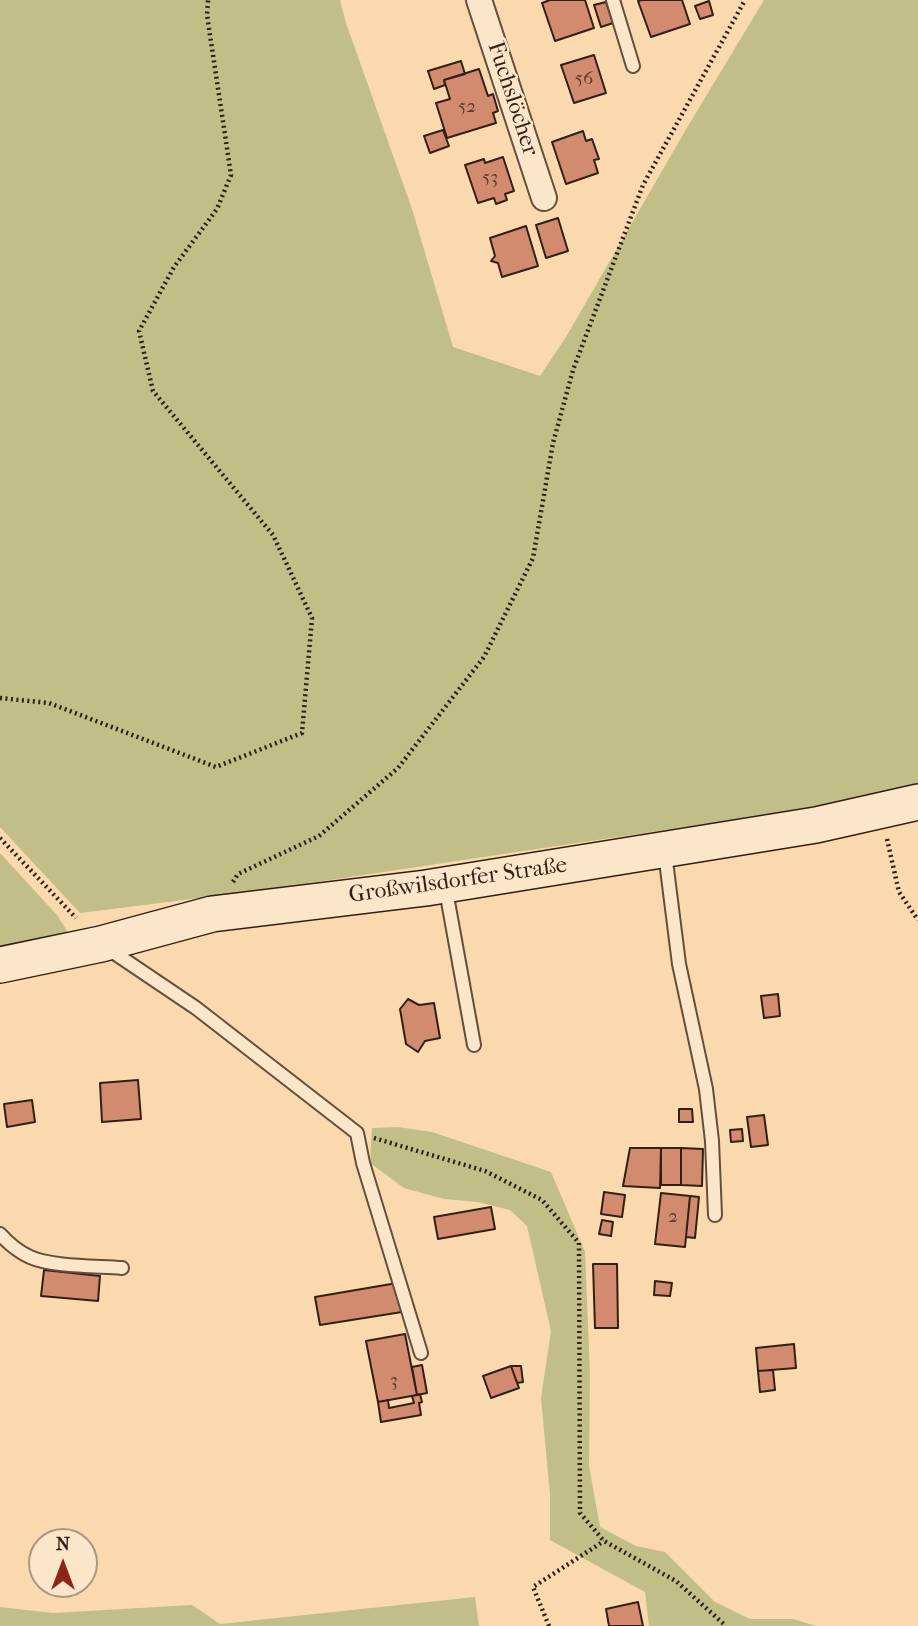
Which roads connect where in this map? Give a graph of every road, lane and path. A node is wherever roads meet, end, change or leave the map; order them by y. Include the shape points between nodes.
1 (208, 0) edge
2 (479, 0) edge
3 (613, 0) edge
4 (746, 0) edge
5 (633, 65) dead end
6 (544, 198) dead end
7 (0, 698) edge
8 (918, 802) edge
9 (881, 810) junction
10 (0, 838) edge
11 (665, 849) junction
12 (445, 885) junction
13 (212, 914) junction
14 (918, 920) edge
15 (101, 944) junction
16 (0, 965) edge
17 (474, 1045) dead end
18 (357, 1133) junction
19 (715, 1215) dead end
20 (0, 1234) edge
21 (122, 1268) dead end
22 (421, 1353) dead end
23 (604, 1541) junction
24 (549, 1626) edge
25 (726, 1626) edge

1 - 7 path via 231,175 216,209 174,267 139,331 153,391 273,535 312,618 302,733 216,767 49,703
2 - 6 street, Fuchslöcher
3 - 5 lane
4 - 13 path via 643,185 573,370 553,443 533,558 484,657 398,768 319,836 238,874
8 - 9 street, Großwilsdorfer Straße
9 - 11 street, Großwilsdorfer Straße
9 - 14 path via 898,892
10 - 15 path
11 - 12 street, Großwilsdorfer Straße
11 - 19 lane via 679,964 706,1089
12 - 13 street, Großwilsdorfer Straße
12 - 17 lane
13 - 15 street, Großwilsdorfer Straße
15 - 16 street, Großwilsdorfer Straße
15 - 18 lane via 196,1007
18 - 22 lane
18 - 23 path via 485,1171 542,1200 579,1243 579,1513
20 - 21 lane via 28,1257 45,1262
23 - 24 path via 533,1587
23 - 25 path via 676,1581

